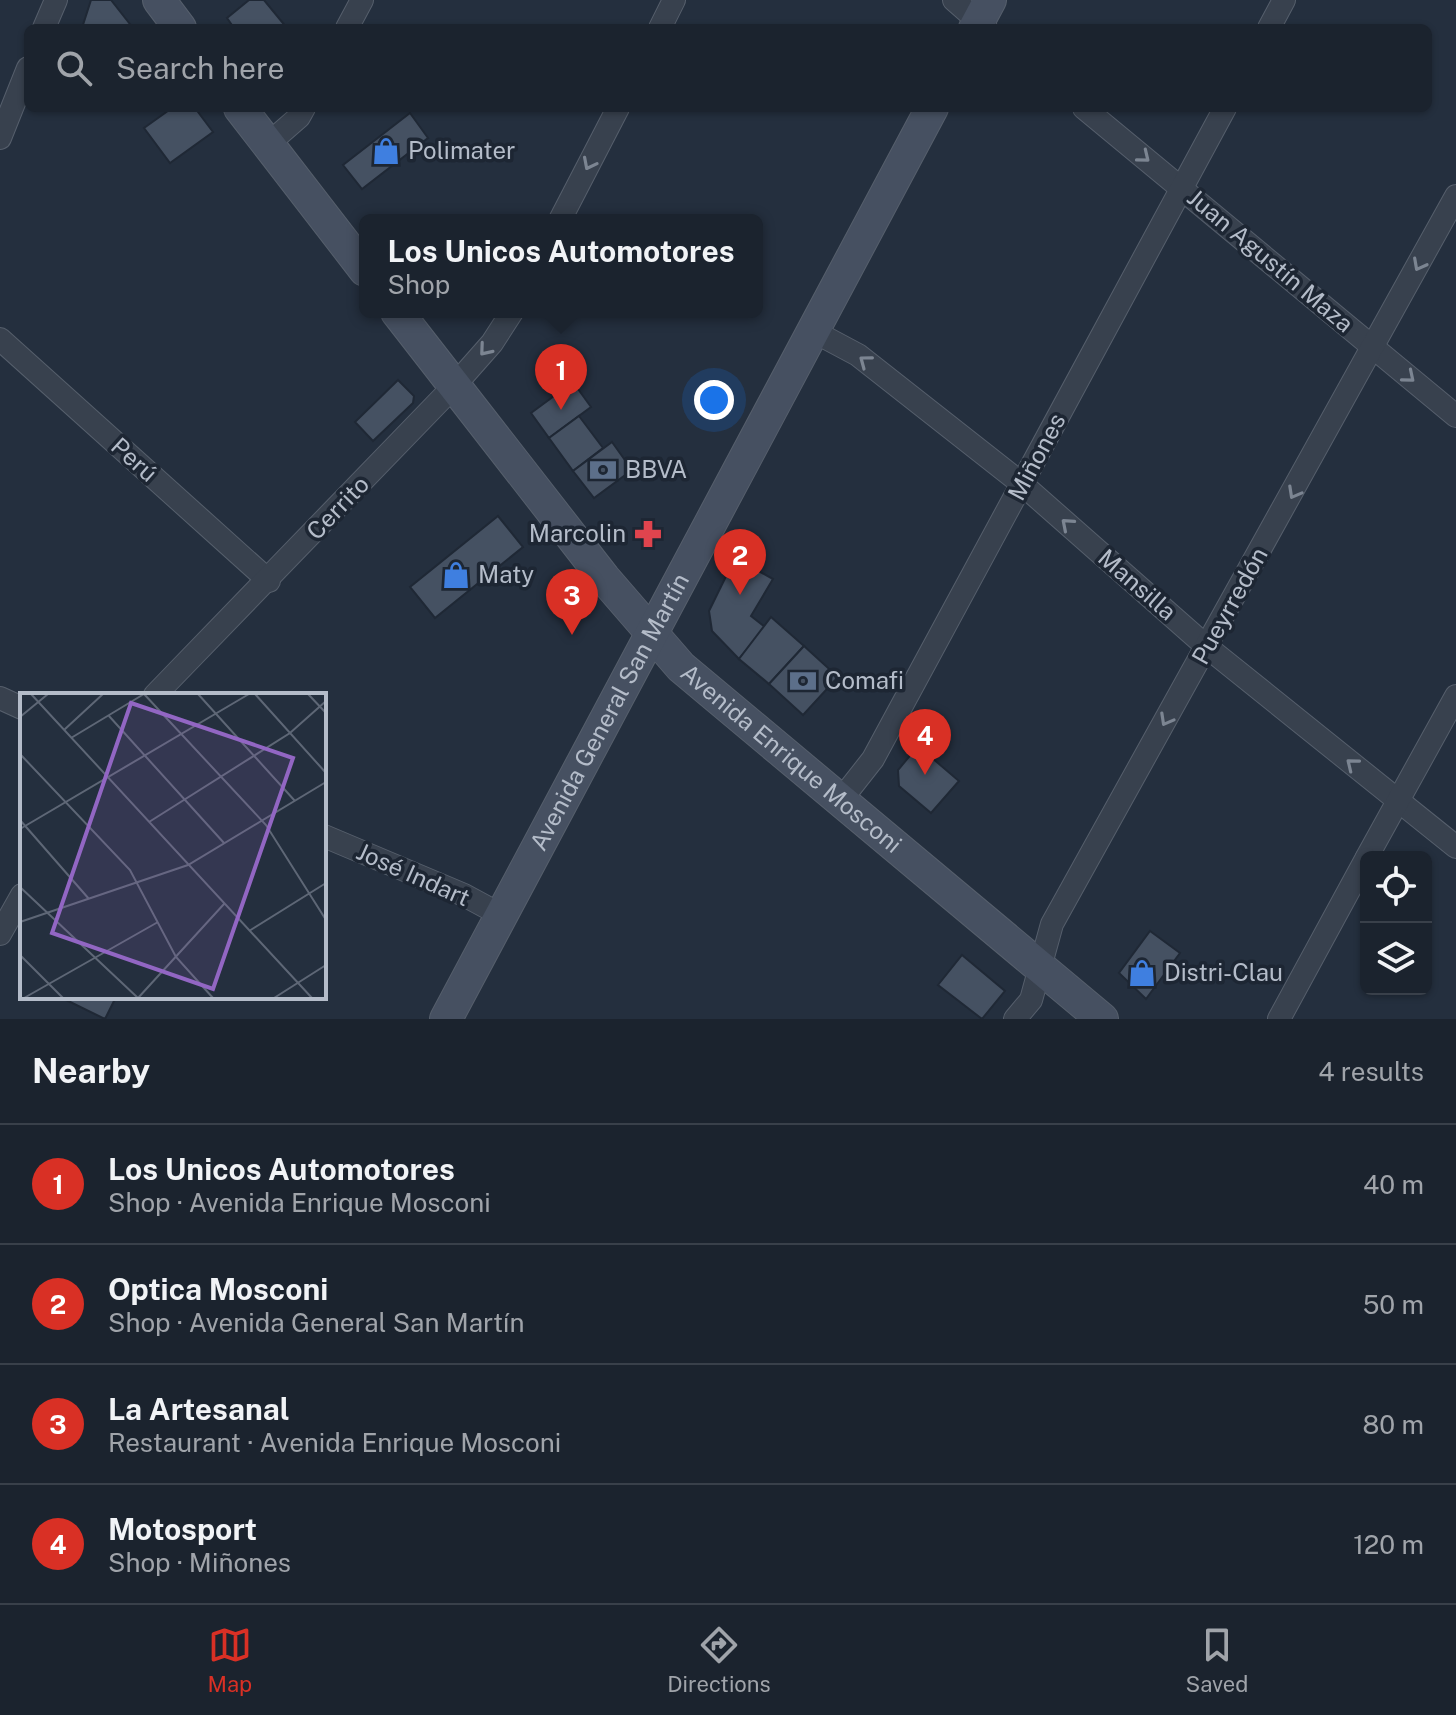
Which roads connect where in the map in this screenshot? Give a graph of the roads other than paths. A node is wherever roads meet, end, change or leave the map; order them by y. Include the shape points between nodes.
1 (56, 0) edge
2 (159, 0) edge
3 (362, 0) edge
4 (674, 0) edge
5 (954, 0) edge
6 (1284, 0) edge
7 (982, 20) edge
8 (46, 24) edge
9 (177, 24) edge
10 (349, 24) edge
11 (662, 24) edge
12 (1271, 24) edge
13 (24, 78) edge
14 (243, 112) edge
15 (302, 112) edge
16 (616, 112) edge
17 (930, 112) edge
18 (1089, 112) edge
19 (1223, 112) edge
20 (0, 138) edge
21 (268, 144) junction
22 (1181, 187) junction
23 (1456, 196) edge
24 (563, 214) edge
25 (359, 262) edge
26 (402, 318) edge
27 (508, 318) edge
28 (813, 331) junction
29 (0, 339) edge
30 (1375, 348) junction
31 (454, 386) junction
32 (1456, 416) edge
33 (1022, 484) junction
34 (269, 581) junction
35 (650, 635) junction
36 (1207, 647) junction
37 (157, 693) edge
38 (1456, 696) edge
39 (0, 698) edge
40 (20, 707) edge
41 (840, 801) junction
42 (1397, 801) junction
43 (326, 837) edge
44 (1456, 847) edge
45 (1370, 851) edge
46 (1360, 869) edge
47 (20, 899) edge
48 (501, 915) junction
49 (0, 934) edge
50 (1040, 967) junction
51 (446, 1019) edge
52 (1015, 1019) edge
53 (1102, 1019) edge
54 (1279, 1019) edge

1 - 8 street
2 - 9 main road
3 - 10 street
4 - 11 street
5 - 7 street
6 - 12 street
13 - 20 street
14 - 21 main road
15 - 21 street
16 -> 24 street
17 - 28 main road, Avenida General San Martín
18 -> 22 street, Juan Agustín Maza
19 - 22 street, Miñones
21 - 25 main road
22 - 30 street, Juan Agustín Maza
22 - 33 street, Miñones
23 -> 30 street, Pueyrredón
26 - 31 main road, Avenida Enrique Mosconi
27 -> 31 street, Cerrito
33 -> 28 street, Mansilla via 858,355
28 - 35 main road, Avenida General San Martín
29 - 34 street, Perú
30 -> 32 street, Juan Agustín Maza
30 -> 36 street, Pueyrredón
31 - 34 street, Cerrito
31 - 35 main road, Avenida Enrique Mosconi
36 -> 33 street, Mansilla
33 - 41 street, Miñones via 873,759
34 - 37 street, Cerrito
35 - 41 main road, Avenida Enrique Mosconi
35 - 48 main road, Avenida General San Martín
42 -> 36 street, Mansilla
36 -> 50 street, Pueyrredón via 1052,924
38 - 42 street
39 - 40 street
41 - 50 main road, Avenida Enrique Mosconi
42 - 44 street, Mansilla
42 - 45 street
43 - 48 street, José Indart
46 - 54 street
47 - 49 street
48 - 51 main road, Avenida General San Martín
50 - 52 street, Pueyrredón via 1031,1000
50 - 53 main road, Avenida Enrique Mosconi

